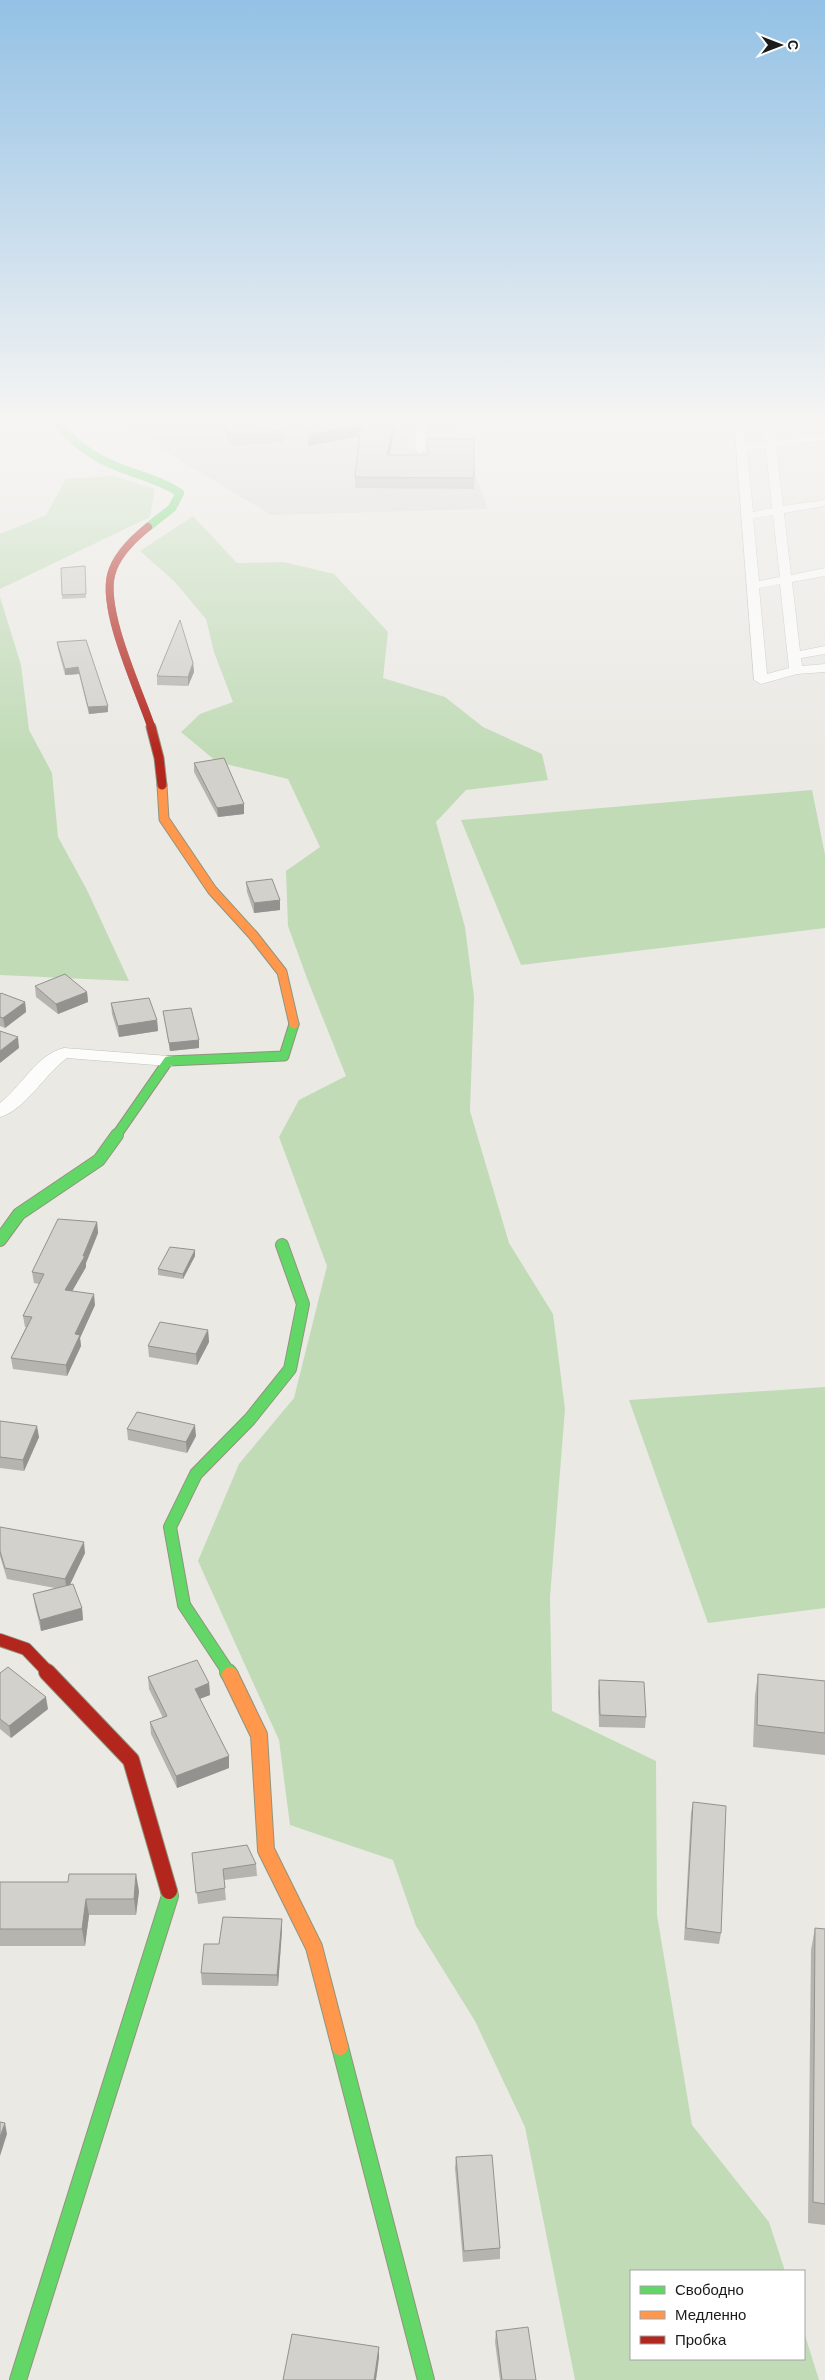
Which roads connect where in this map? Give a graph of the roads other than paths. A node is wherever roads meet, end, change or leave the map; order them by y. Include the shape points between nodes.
1 (143, 530) edge
2 (748, 530) edge
3 (780, 530) edge
4 (825, 572) edge
5 (786, 579) junction
6 (753, 586) junction
7 (825, 650) edge
8 (794, 656) junction
9 (825, 668) edge
10 (796, 670) junction
11 (168, 1061) junction
12 (0, 1112) edge
13 (0, 1240) edge
14 (282, 1245) dead end
15 (0, 1640) edge
16 (18, 2380) edge
17 (426, 2380) edge

1 - 11 street via 128,542 112,576 112,610 148,716 161,770 164,819 212,890 282,972 294,1023 284,1056
2 - 6 street
3 - 5 street
4 - 5 street
5 - 6 street
5 - 8 street
6 - 10 street via 761,680
7 - 8 street
8 - 10 street
9 - 10 street
11 - 12 street via 64,1053 51,1060 13,1104
11 - 13 street via 99,1160 19,1214
14 - 17 street via 303,1304 290,1369 250,1419 196,1474 170,1527 184,1605 226,1666 259,1735 266,1850 314,1947
15 - 16 street via 26,1649 131,1760 170,1896

